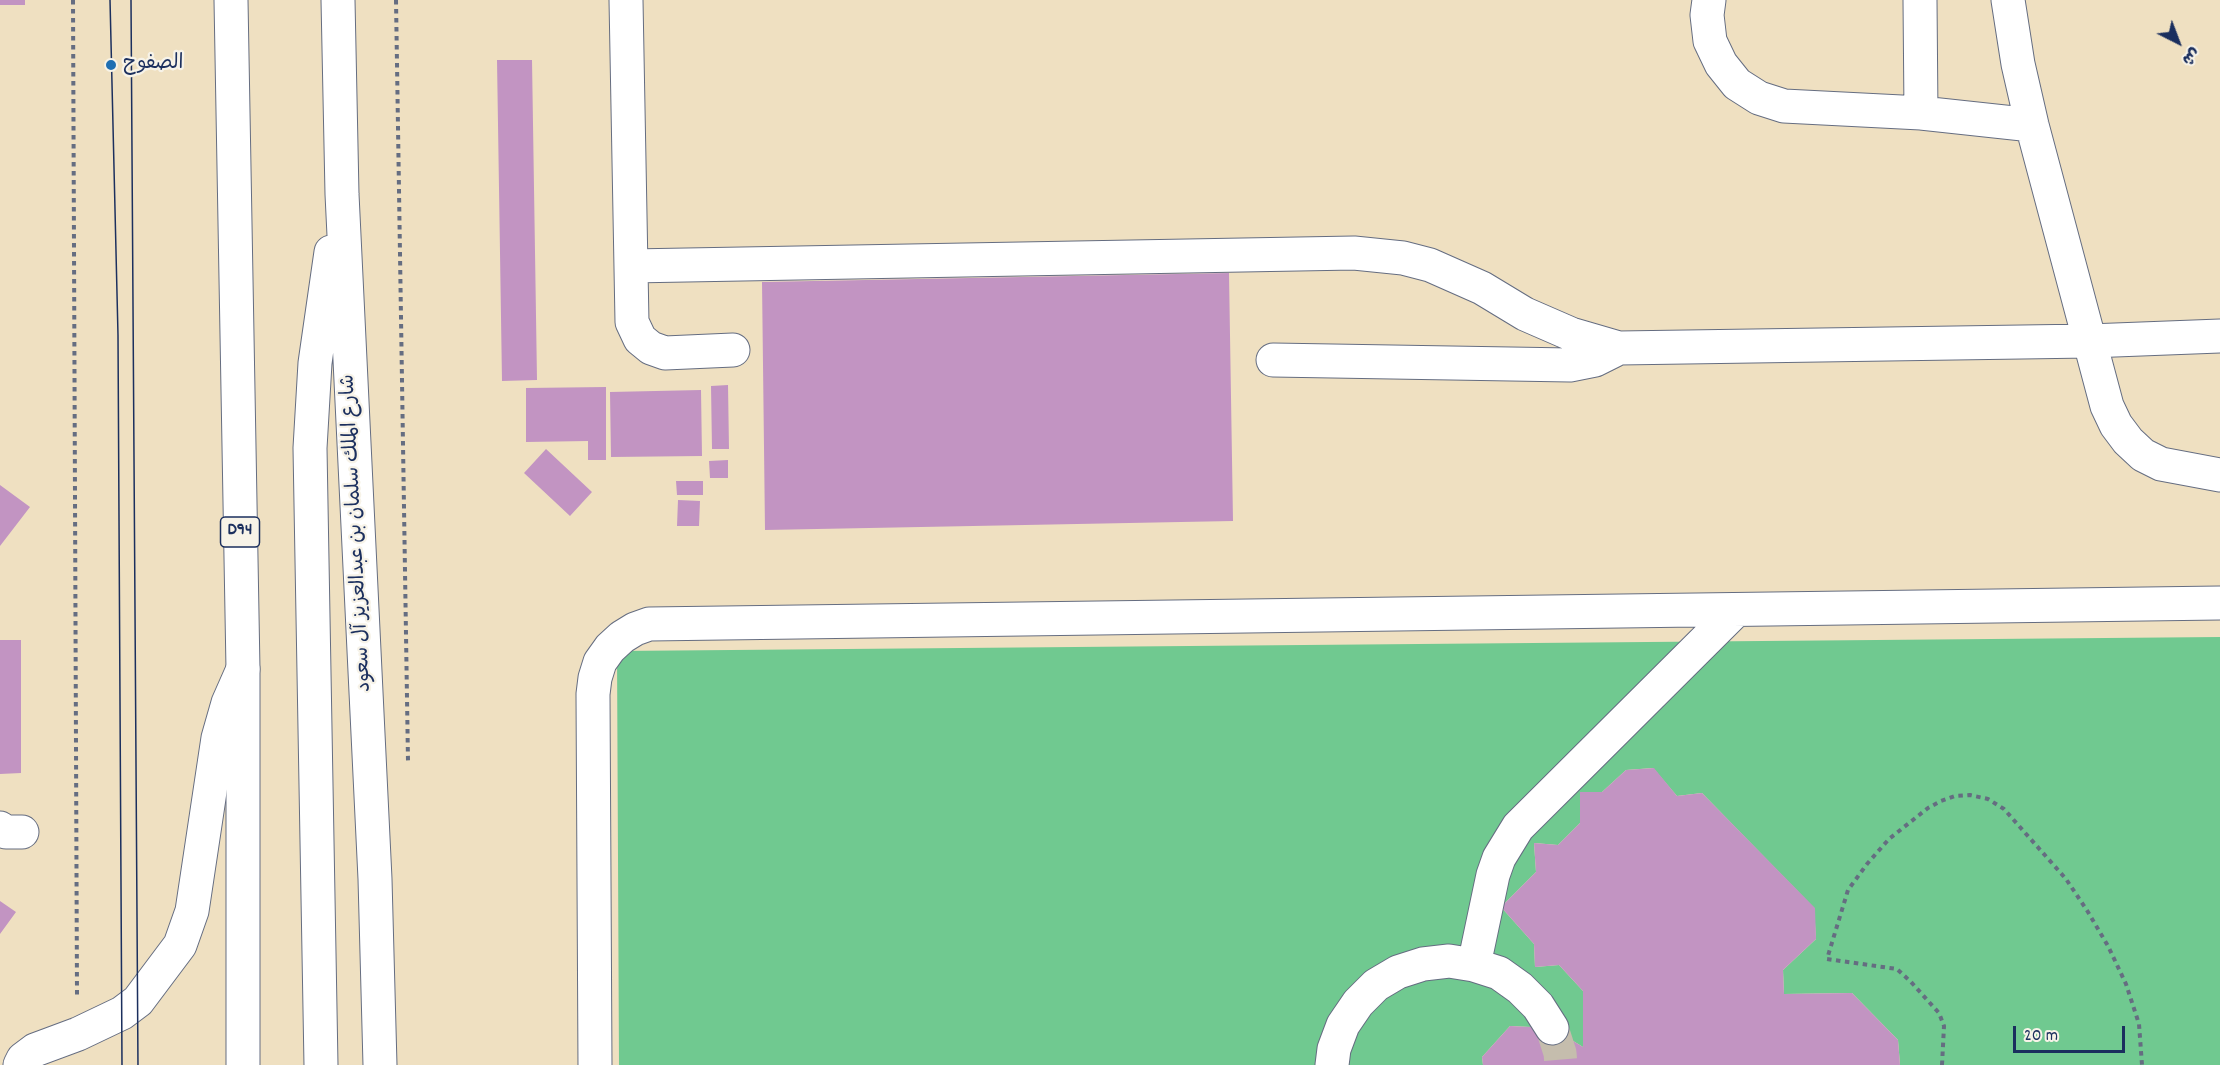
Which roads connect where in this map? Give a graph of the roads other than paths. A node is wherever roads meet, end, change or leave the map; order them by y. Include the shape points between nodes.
1 (231, 0) edge
2 (338, 0) edge
3 (626, 0) edge
4 (1709, 0) edge
5 (1920, 0) edge
6 (2008, 0) edge
7 (1921, 113) junction
8 (2032, 125) junction
9 (342, 194) junction
10 (631, 266) junction
11 (2220, 336) edge
12 (2089, 341) junction
13 (1619, 348) junction
14 (733, 350) dead end
15 (1273, 360) dead end
16 (2220, 475) edge
17 (2220, 603) edge
18 (1736, 610) junction
19 (243, 669) junction
20 (1474, 964) junction
21 (1552, 1028) tunnel mouth
22 (20, 1065) edge
23 (243, 1065) edge
24 (321, 1065) edge
25 (380, 1065) edge
26 (595, 1065) edge
27 (1332, 1065) edge

1 - 19 main road, D94
2 - 9 main road, شارع الملك سلمان بن عبدالعزيز آل سعود
3 - 10 main road
4 - 7 main road via 1710,41 1721,64 1737,84 1759,98 1784,105
5 - 7 main road
6 - 8 main road
7 - 8 main road
8 - 12 main road
9 - 24 main road via 315,363 310,448
9 - 25 main road, شارع الملك سلمان بن عبدالعزيز آل سعود via 375,879
10 - 13 main road via 1378,255 1439,268 1534,318 1570,334
10 - 14 main road via 632,322 640,339 665,353
11 - 12 main road
12 - 13 main road
12 - 16 main road via 2108,406 2128,441 2161,464
13 - 15 main road via 1595,360 1570,365
17 - 18 main road
18 - 20 main road via 1518,827 1493,875
18 - 26 main road via 649,624 635,629 610,648 600,662 593,694
19 - 22 main road via 219,738 192,911 180,945 138,1001 78,1034 35,1050
19 - 23 main road, D94
20 - 21 main road via 1499,973 1520,987
20 - 27 main road via 1423,964 1376,985 1343,1025

